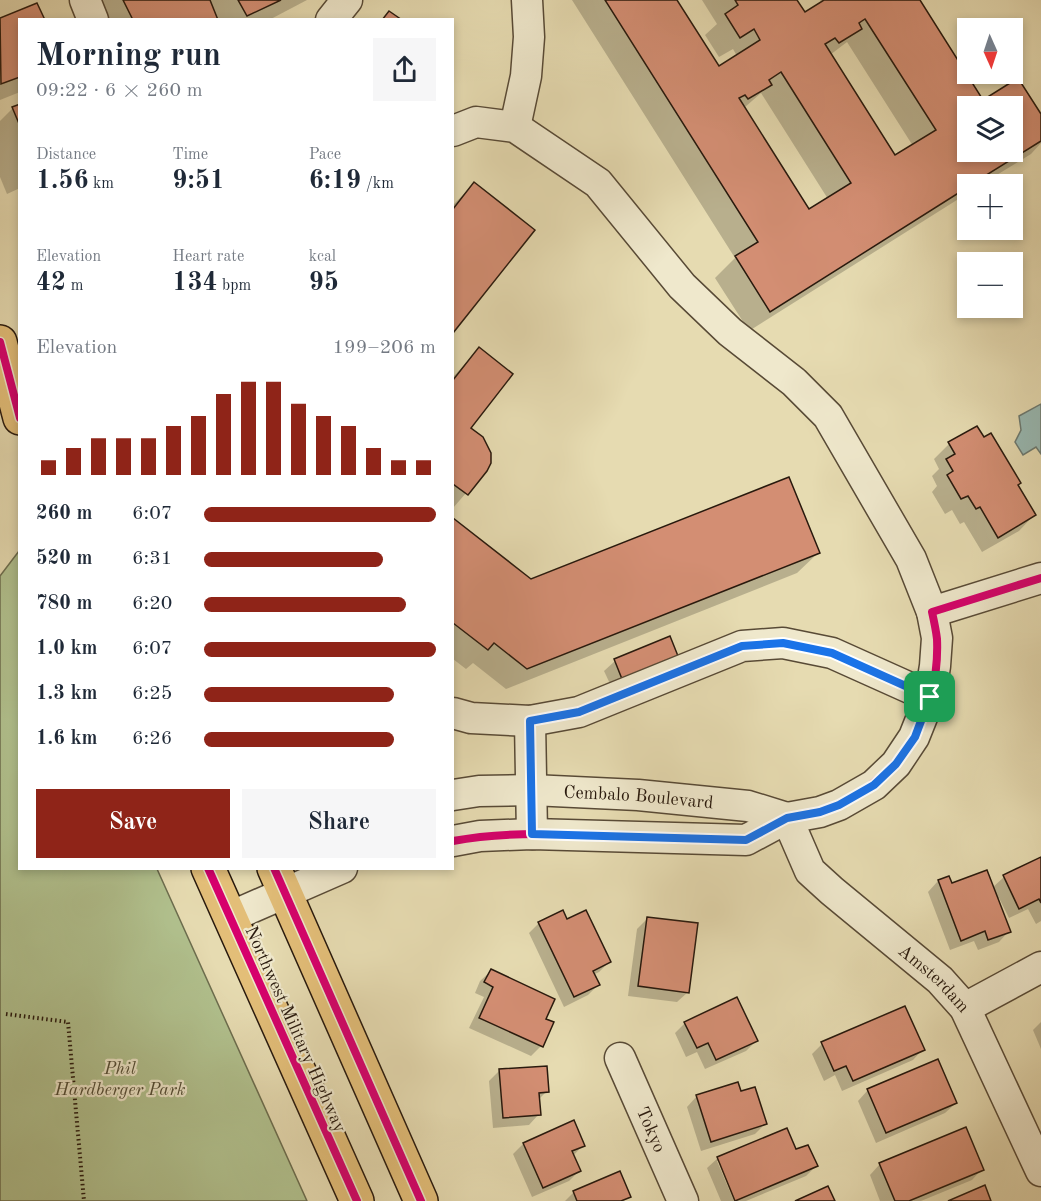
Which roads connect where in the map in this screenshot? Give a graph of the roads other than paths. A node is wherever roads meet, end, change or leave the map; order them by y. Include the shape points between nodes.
1 (85, 0) edge
2 (347, 0) edge
3 (527, 0) edge
4 (92, 18) edge
5 (333, 18) edge
6 (514, 127) junction
7 (454, 131) edge
8 (18, 338) edge
9 (0, 342) edge
10 (18, 365) edge
11 (18, 410) edge
12 (1041, 578) edge
13 (932, 612) junction
14 (930, 697) junction
15 (454, 713) edge
16 (530, 721) junction
17 (531, 790) junction
18 (454, 795) edge
19 (787, 818) junction
20 (532, 834) junction
21 (454, 841) edge
22 (209, 870) edge
23 (332, 870) edge
24 (280, 881) edge
25 (230, 918) junction
26 (1041, 967) edge
27 (965, 1008) junction
28 (620, 1058) dead end
29 (1041, 1172) edge
30 (357, 1201) edge
31 (421, 1201) edge
32 (683, 1201) edge

1 - 4 street
2 - 5 street
3 - 6 street via 526,76
6 - 7 street via 476,122
6 - 13 street, Cembalo Boulevard via 598,183 682,286 828,416 911,559
8 - 9 street
9 - 10 main road
9 - 11 main road
12 - 13 street
13 - 14 street, Cembalo Boulevard via 937,638
14 - 16 street via 832,653 783,643 742,646 579,712
14 - 19 street, Cembalo Boulevard via 915,737 896,764 874,785 839,805
15 - 16 street
16 - 17 street
17 - 18 street, Cembalo Boulevard
17 - 19 street, Cembalo Boulevard via 737,805
17 - 20 street
19 - 20 street, Cembalo Boulevard via 746,840
19 - 27 street, Amsterdam via 810,871 940,980
20 - 21 street, Cembalo Boulevard
22 - 25 main road, Northwest Military Highway
23 - 24 street
24 - 25 street
24 - 31 main road
25 - 30 main road, Northwest Military Highway
26 - 27 street
27 - 29 street, Amsterdam
28 - 32 street, Tokyo

